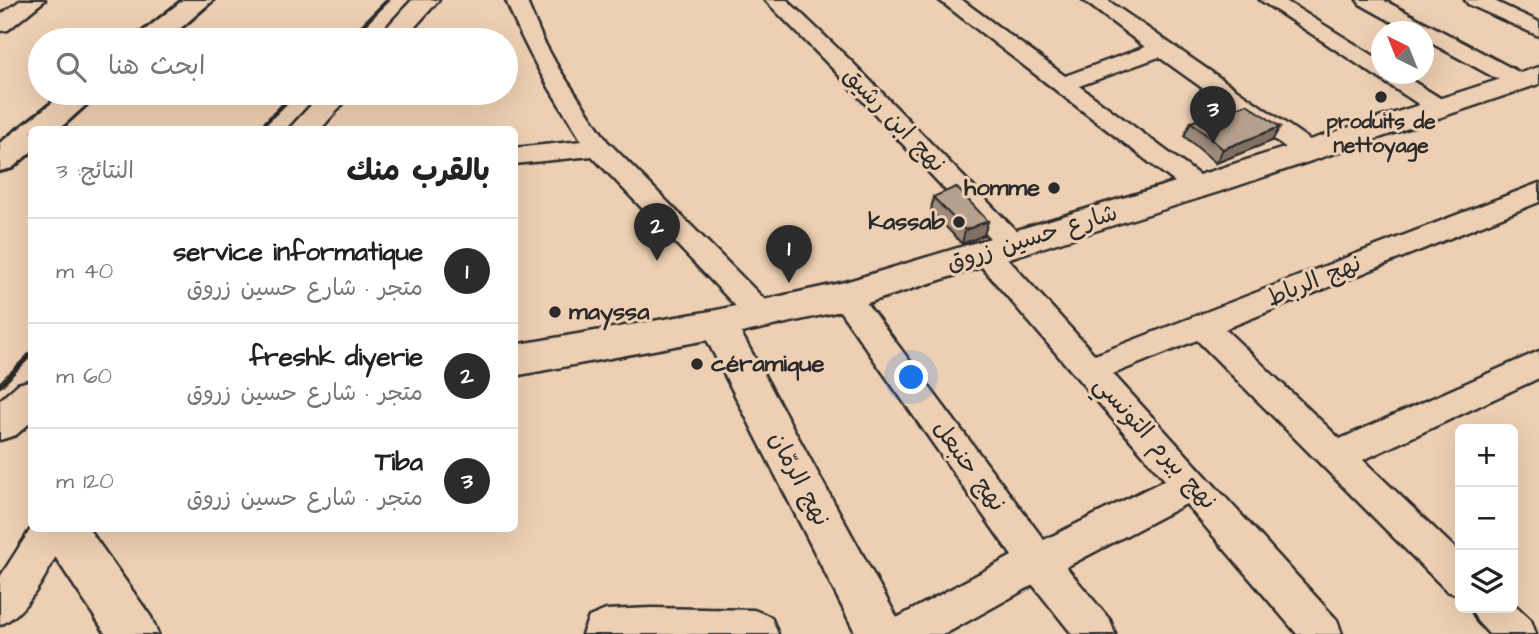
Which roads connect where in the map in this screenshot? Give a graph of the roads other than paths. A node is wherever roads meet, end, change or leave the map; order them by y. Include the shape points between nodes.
1 (35, 0) edge
2 (200, 0) edge
3 (426, 0) edge
4 (516, 0) edge
5 (775, 0) edge
6 (949, 0) edge
7 (1130, 0) edge
8 (1270, 0) edge
9 (1367, 0) edge
10 (1475, 0) edge
11 (1098, 4) edge
12 (0, 25) edge
13 (165, 28) edge
14 (399, 28) edge
15 (1539, 30) edge
16 (1161, 48) junction
17 (1371, 64) edge
18 (1529, 78) edge
19 (1060, 84) junction
20 (1403, 84) edge
21 (69, 105) edge
22 (327, 105) edge
23 (1440, 108) junction
24 (43, 126) edge
25 (307, 126) edge
26 (28, 137) edge
27 (598, 147) junction
28 (1308, 150) junction
29 (518, 156) edge
30 (0, 160) edge
31 (1198, 187) junction
32 (1539, 192) edge
33 (998, 248) junction
34 (845, 296) junction
35 (761, 314) junction
36 (717, 324) junction
37 (1202, 326) junction
38 (518, 360) edge
39 (1090, 370) junction
40 (1533, 375) edge
41 (28, 401) edge
42 (11, 424) edge
43 (1338, 456) junction
44 (1192, 484) junction
45 (49, 532) edge
46 (65, 532) edge
47 (1038, 562) junction
48 (1455, 573) edge
49 (0, 606) edge
50 (1495, 613) edge
51 (134, 634) edge
52 (606, 634) edge
53 (754, 634) edge
54 (882, 634) edge
55 (908, 634) edge
56 (1096, 634) edge
57 (1323, 634) edge
58 (1517, 634) edge

1 - 12 street
2 - 13 main road
3 - 14 street
4 - 27 street via 548,69
5 - 33 street, نهج ابن رشيق via 844,67
6 - 19 street
7 - 11 street
8 - 17 street
9 - 18 street
10 - 15 street
11 - 16 street
16 - 19 street
16 - 28 street
18 - 23 street, شارع حسين زروق
19 - 31 street
20 - 23 street
21 - 24 main road
22 - 25 street
23 - 28 street, شارع حسين زروق
26 - 30 main road
27 - 29 street
27 - 35 street
28 - 31 street, شارع حسين زروق
31 - 33 street, شارع حسين زروق
32 - 37 street, نهج الرباط
33 - 34 street, شارع حسين زروق
33 - 39 street, نهج بيرم التونسي
34 - 35 street, شارع حسين زروق
34 - 47 street, نهج حنبعل
35 - 36 street, شارع حسين زروق
36 - 38 street, شارع حسين زروق
36 - 54 street, نهج الرمّان
37 - 39 street, نهج الرباط
37 - 43 street
39 - 44 street, نهج بيرم التونسي
40 - 43 street
41 - 42 street
43 - 48 street
44 - 47 street
44 - 57 street, نهج بيرم التونسي
45 - 49 street
46 - 51 street
47 - 55 street
47 - 56 street, نهج حنبعل
50 - 58 street
52 - 53 street

